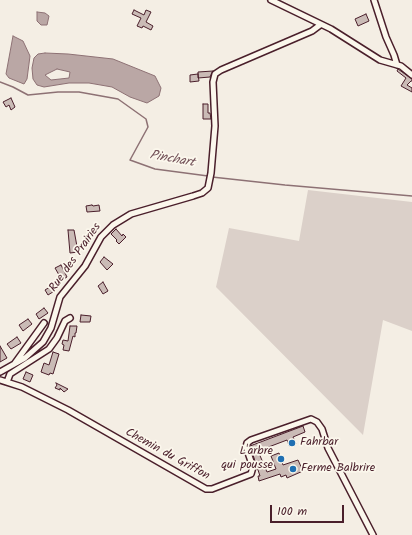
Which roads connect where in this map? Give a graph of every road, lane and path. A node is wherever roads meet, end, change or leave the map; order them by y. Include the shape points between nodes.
1 (271, 0) edge
2 (374, 0) edge
3 (320, 24) junction
4 (397, 65) junction
5 (412, 75) edge
6 (70, 318) dead end
7 (44, 323) dead end
8 (13, 366) junction
9 (0, 372) edge
10 (0, 380) edge
11 (7, 382) junction
12 (373, 535) edge

1 - 3 street
2 - 4 street
3 - 4 street via 375,58
3 - 8 street, Rue des Prairies via 312,31 215,74 215,126 208,188 200,194 131,214 109,228 85,266 60,297 47,338 36,350
4 - 5 street
6 - 11 street via 65,321 58,338 49,349 10,374
7 - 8 street
8 - 9 street, Rue des Prairies
10 - 11 street, Chemin du Griffon
11 - 12 street, Chemin du Griffon via 68,410 206,489 251,474 253,467 246,448 248,443 258,437 311,419 322,429

